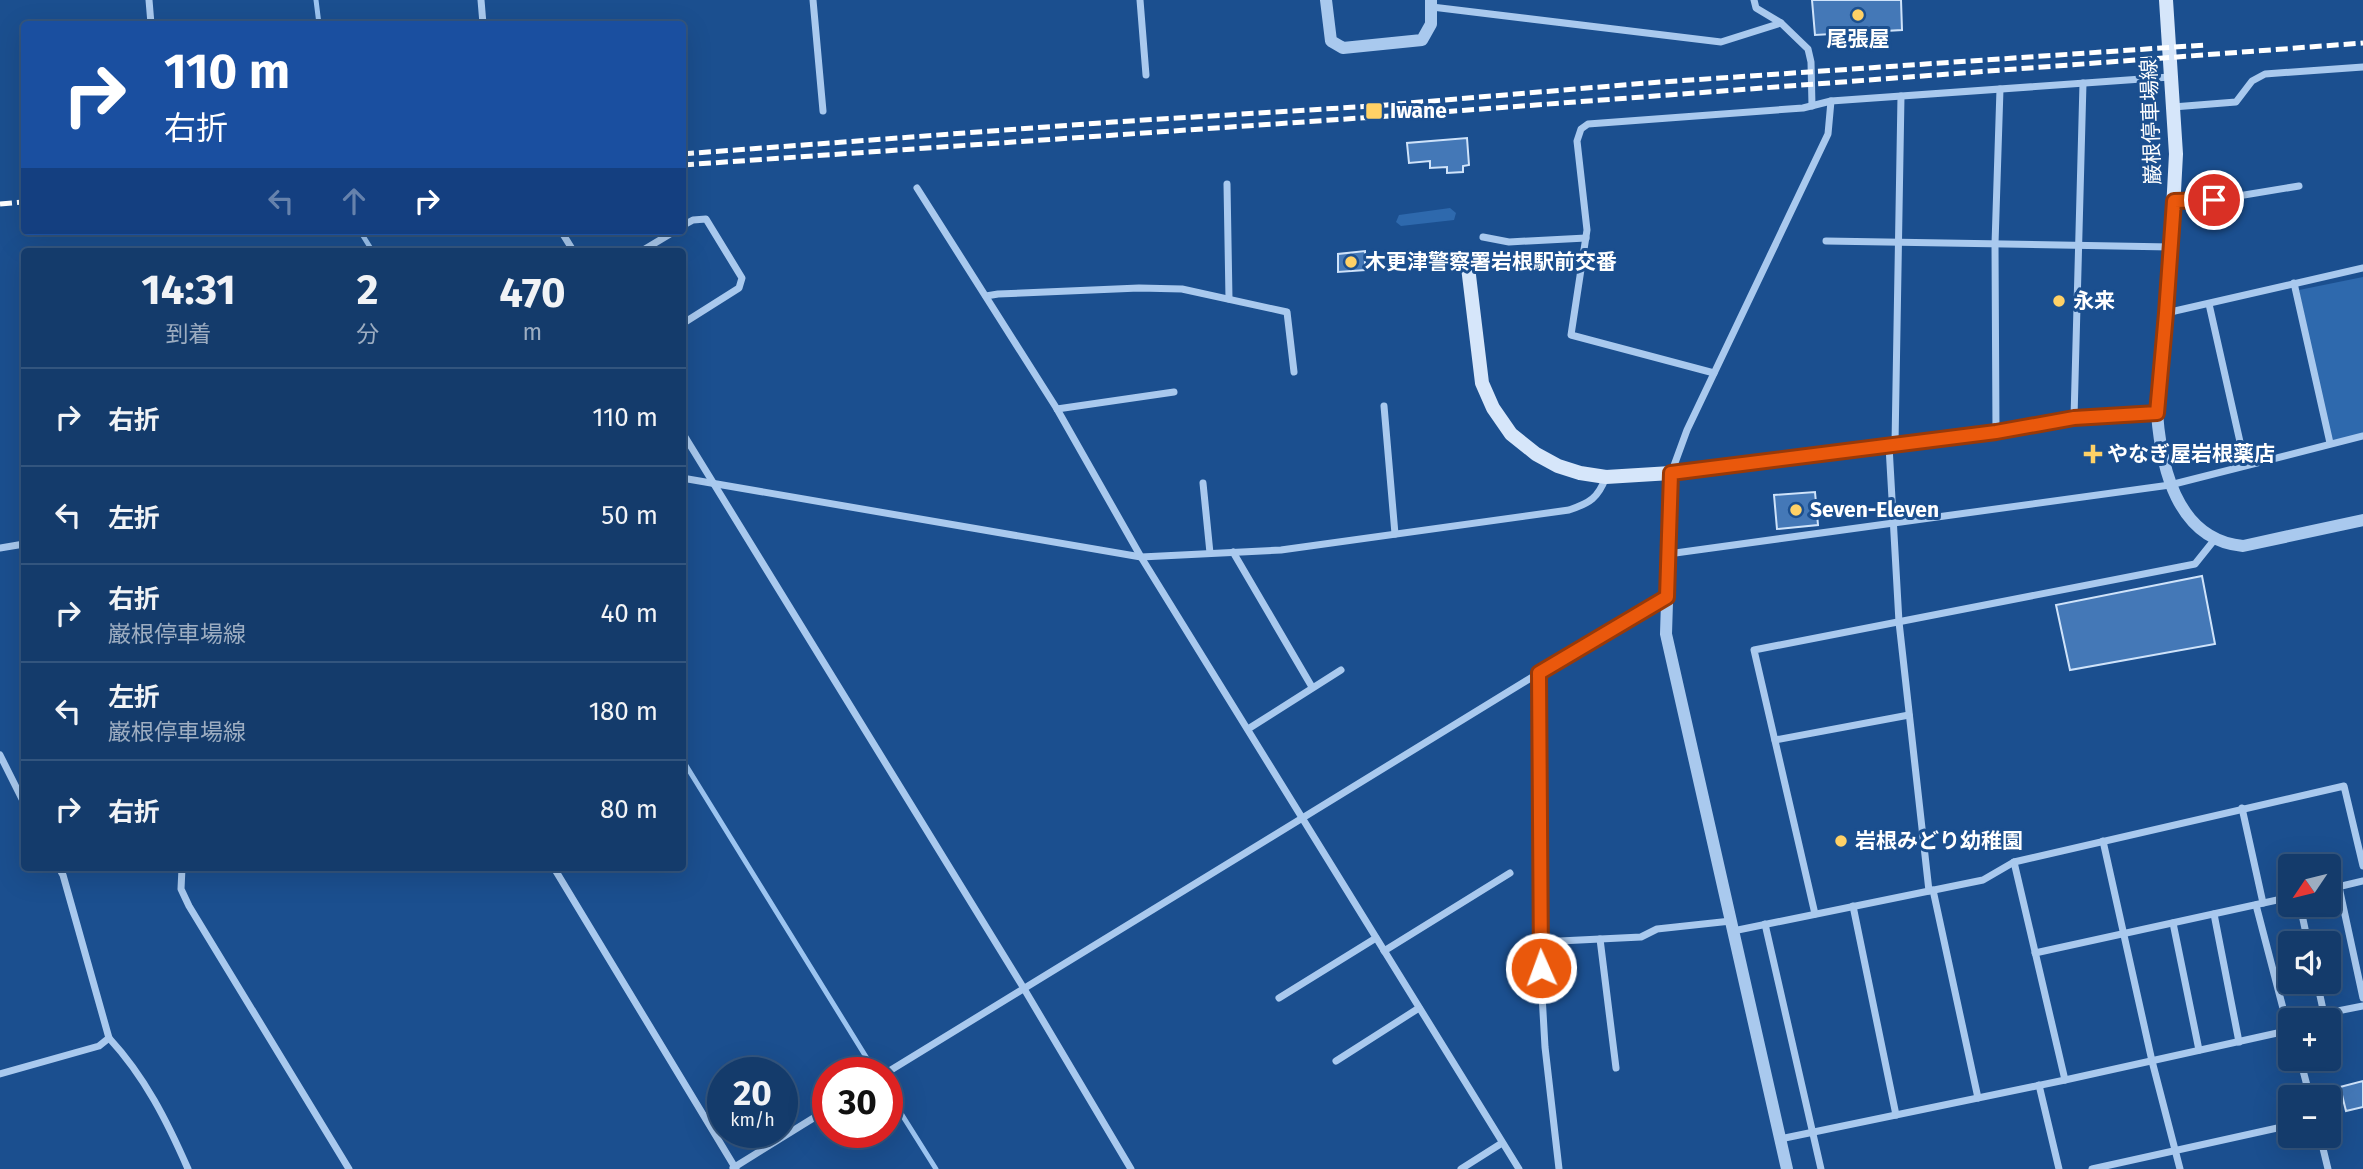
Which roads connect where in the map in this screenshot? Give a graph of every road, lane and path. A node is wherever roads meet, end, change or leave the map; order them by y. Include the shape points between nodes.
1 (149, 0) edge
2 (481, 0) edge
3 (813, 0) edge
4 (1140, 0) edge
5 (1326, 0) edge
6 (1754, 0) edge
7 (2166, 0) edge
8 (1432, 4) edge
9 (151, 21) edge
10 (483, 21) edge
11 (1781, 23) junction
12 (2363, 67) edge
13 (1146, 75) dead end
14 (2170, 77) junction
15 (2083, 83) junction
16 (2000, 89) junction
17 (1901, 96) junction
18 (1831, 101) junction
19 (1812, 106) junction
20 (2173, 107) junction
21 (823, 111) dead end
22 (1227, 184) dead end
23 (2299, 186) dead end
24 (917, 188) dead end
25 (2174, 201) junction
26 (686, 224) edge
27 (668, 235) edge
28 (1483, 237) dead end
29 (1586, 238) junction
30 (1826, 241) dead end
31 (1899, 243) junction
32 (1995, 244) junction
33 (2079, 246) junction
34 (2171, 247) junction
35 (647, 248) edge
36 (1468, 267) dead end
37 (2363, 268) edge
38 (2294, 283) junction
39 (986, 296) junction
40 (1229, 299) junction
41 (2209, 304) junction
42 (2166, 313) junction
43 (686, 321) edge
44 (1294, 372) dead end
45 (1714, 373) junction
46 (1174, 391) dead end
47 (1384, 406) dead end
48 (1057, 409) junction
49 (2157, 413) junction
50 (2074, 418) junction
51 (1996, 432) junction
52 (2363, 436) edge
53 (686, 439) edge
54 (2330, 443) junction
55 (1892, 445) junction
56 (2245, 464) junction
57 (1671, 473) junction
58 (1606, 477) junction
59 (686, 479) edge
60 (713, 483) junction
61 (1203, 483) dead end
62 (2170, 485) junction
63 (2363, 520) edge
64 (1893, 522) junction
65 (1395, 534) junction
66 (2215, 540) junction
67 (21, 544) edge
68 (0, 548) edge
69 (1233, 552) junction
70 (1210, 553) junction
71 (1668, 554) junction
72 (1141, 556) junction
73 (1667, 597) junction
74 (1899, 622) junction
75 (1341, 670) dead end
76 (1539, 673) junction
77 (1312, 687) junction
78 (1909, 715) junction
79 (1248, 729) junction
80 (1775, 740) junction
81 (0, 755) edge
82 (21, 797) edge
83 (2242, 808) junction
84 (1302, 818) junction
85 (2103, 841) junction
86 (2014, 862) junction
87 (2363, 866) edge
88 (60, 871) edge
89 (182, 871) edge
90 (556, 871) edge
91 (1510, 873) dead end
92 (2363, 881) edge
93 (2342, 886) edge
94 (1931, 891) junction
95 (2278, 900) edge
96 (2342, 901) edge
97 (2260, 904) junction
98 (1853, 906) junction
99 (1815, 914) junction
100 (2214, 914) junction
101 (2173, 923) junction
102 (1765, 924) junction
103 (1732, 926) junction
104 (2123, 934) junction
105 (1376, 937) junction
106 (1600, 939) junction
107 (1539, 942) junction
108 (1384, 951) junction
109 (2035, 953) junction
110 (1023, 987) junction
111 (1279, 998) dead end
112 (2363, 998) edge
113 (2363, 1006) edge
114 (1419, 1008) junction
115 (2283, 1008) edge
116 (2341, 1011) edge
117 (2278, 1028) edge
118 (109, 1038) junction
119 (2239, 1042) junction
120 (2199, 1050) junction
121 (1336, 1061) dead end
122 (2152, 1061) junction
123 (903, 1062) edge
124 (1616, 1068) dead end
125 (0, 1074) edge
126 (2065, 1080) junction
127 (2039, 1086) junction
128 (1978, 1098) junction
129 (1896, 1115) junction
130 (812, 1119) edge
131 (2278, 1128) edge
132 (1812, 1132) junction
133 (1780, 1139) junction
134 (1502, 1143) junction
135 (2322, 1148) edge
136 (2175, 1149) junction
137 (734, 1168) edge
138 (188, 1169) edge
139 (349, 1169) edge
140 (1131, 1169) edge
141 (1461, 1169) edge
142 (1519, 1169) edge
143 (1559, 1169) edge
144 (1787, 1169) edge
145 (1821, 1169) edge
146 (2059, 1169) edge
147 (2092, 1169) edge
148 (2180, 1169) edge
149 (2328, 1169) edge

1 - 9 street
2 - 10 street
3 - 21 street
4 - 13 street
5 - 8 street via 1331,41 1343,48 1422,40 1431,24
6 - 11 street via 1756,8
7 - 14 main road, 巌根停車場線
8 - 11 street via 1721,42
11 - 19 street via 1808,49
12 - 20 street via 2265,74 2252,81 2236,102
14 - 15 street
14 - 20 main road, 巌根停車場線
15 - 16 street
15 - 33 street
16 - 17 street
16 - 32 street
17 - 18 street
17 - 31 street
18 - 19 street
18 - 45 street via 1828,134
19 - 29 street via 1588,124 1577,141
20 - 25 main road, 巌根停車場線
22 - 40 street
23 - 25 street via 2214,200
24 - 39 street
25 - 34 main road, 巌根停車場線
26 - 43 street via 706,219 742,278 739,288
27 - 35 street
28 - 29 street via 1509,242
29 - 45 street via 1571,335
30 - 31 street
31 - 32 street
31 - 55 street
32 - 33 street
32 - 51 street
33 - 34 street
33 - 50 street
34 - 42 main road, 巌根停車場線
36 - 58 main road via 1482,383 1493,408 1511,433 1536,454 1558,466
37 - 38 street
38 - 41 street
38 - 54 street
39 - 40 street via 1139,288 1182,289
39 - 48 street
40 - 44 street via 1287,312
41 - 42 street
41 - 56 street
42 - 49 main road, 巌根停車場線
45 - 57 street
46 - 48 street
47 - 65 street
48 - 72 street
49 - 50 main road
49 - 62 street via 2159,446
50 - 51 main road
51 - 55 main road
52 - 54 street
53 - 60 street
54 - 56 street
55 - 57 main road
55 - 64 street
56 - 62 street
57 - 58 main road
57 - 71 street
58 - 65 street via 1600,493 1569,510
59 - 60 street
60 - 72 street
60 - 110 street
61 - 70 street
62 - 64 street
62 - 66 street via 2188,516
63 - 66 street via 2243,547
64 - 71 street
64 - 74 street
65 - 69 street
66 - 74 street via 2195,565
67 - 68 street
69 - 70 street
69 - 77 street
70 - 72 street
71 - 73 street
72 - 79 street
73 - 76 street
73 - 103 street via 1666,635
74 - 78 street
74 - 80 street via 1754,650
75 - 77 street
76 - 84 street
76 - 107 street
77 - 79 street
78 - 80 street
78 - 94 street
79 - 84 street
80 - 99 street
81 - 82 street
83 - 85 street
83 - 87 street via 2344,786
83 - 97 street
84 - 105 street
84 - 110 street
85 - 86 street
85 - 104 street
86 - 94 street via 1983,880
86 - 109 street
88 - 118 street
89 - 139 street via 181,889 189,906
90 - 137 street
91 - 108 street
92 - 93 street
94 - 98 street
94 - 128 street
95 - 97 street
96 - 112 street
97 - 100 street
97 - 115 street
98 - 99 street
98 - 129 street
99 - 102 street
100 - 101 street
100 - 119 street
101 - 104 street
101 - 120 street
102 - 103 street
102 - 132 street
103 - 106 street via 1657,929 1641,937
103 - 133 street
104 - 109 street
104 - 122 street
105 - 108 street
105 - 111 street
106 - 107 street
106 - 124 street
107 - 143 street
108 - 114 street
109 - 126 street
110 - 123 street
110 - 140 street
113 - 116 street
114 - 121 street
114 - 134 street
117 - 119 street
118 - 125 street via 99,1046
118 - 138 street via 151,1093
119 - 120 street
120 - 122 street
122 - 126 street
122 - 136 street
126 - 127 street
127 - 128 street
127 - 146 street
128 - 129 street
129 - 132 street
130 - 137 street
131 - 136 street
132 - 133 street
132 - 145 street
133 - 144 street
134 - 141 street
134 - 142 street
135 - 149 street
136 - 147 street
136 - 148 street

